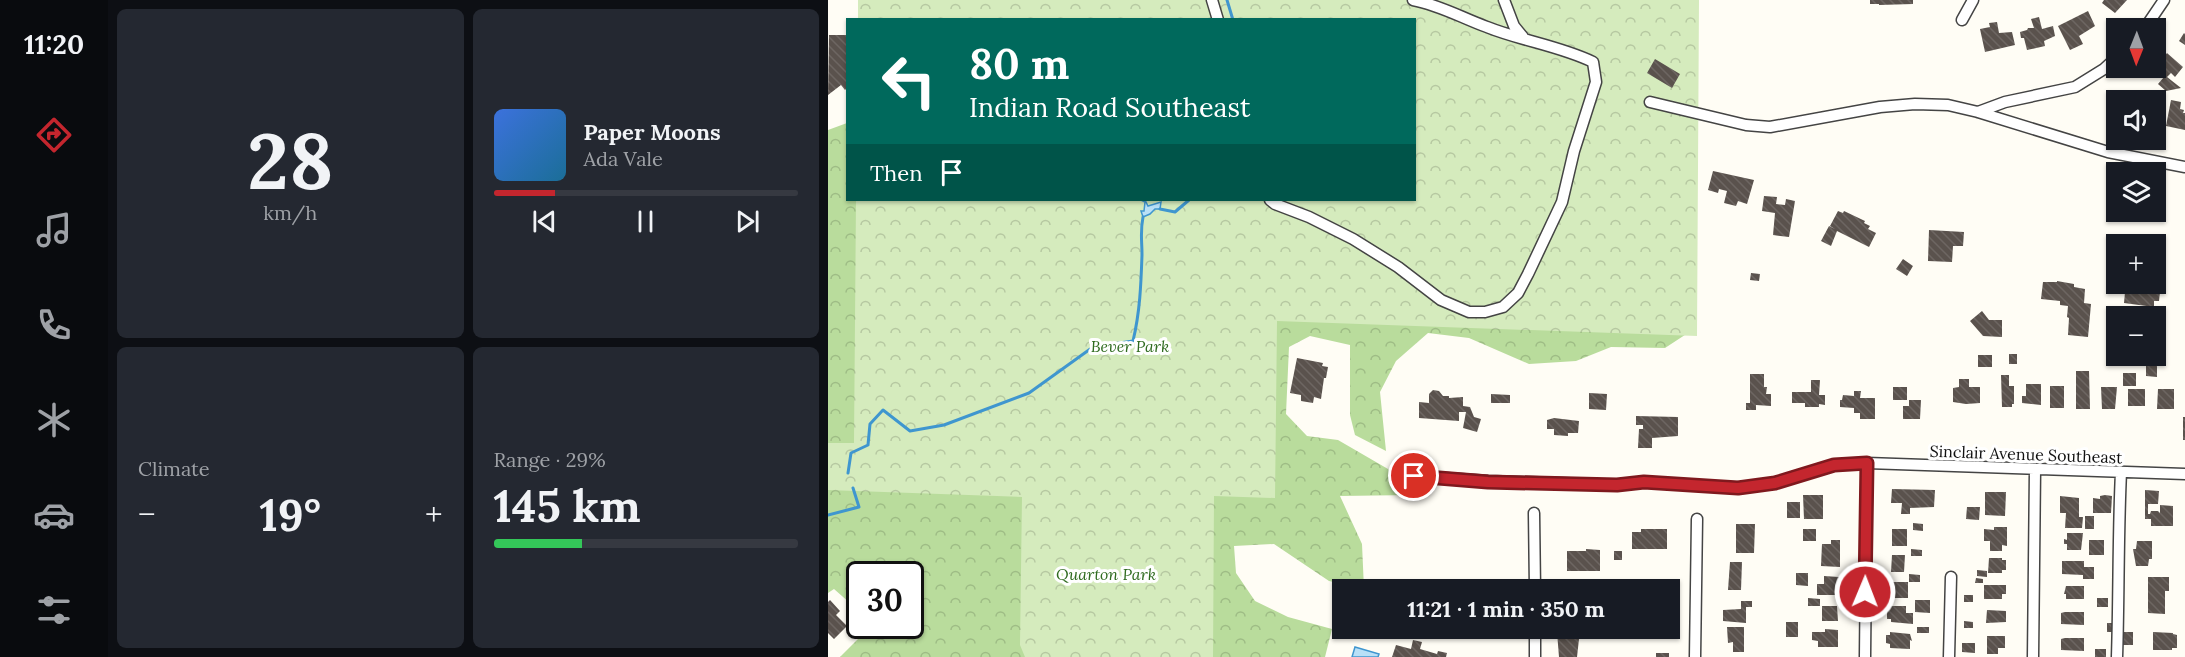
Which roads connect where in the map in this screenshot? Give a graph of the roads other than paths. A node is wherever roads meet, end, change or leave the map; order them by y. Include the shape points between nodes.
1 (1212, 0) edge
2 (1413, 0) edge
3 (1504, 0) edge
4 (1973, 0) edge
5 (2164, 0) edge
6 (1217, 18) edge
7 (2152, 18) edge
8 (1962, 20) dead end
9 (1523, 37) junction
10 (2106, 67) edge
11 (1650, 102) dead end
12 (1978, 112) junction
13 (2185, 167) edge
14 (1271, 201) edge
15 (1867, 463) junction
16 (2035, 470) junction
17 (2121, 472) junction
18 (2185, 474) edge
19 (1414, 476) dead end
20 (1534, 513) dead end
21 (1697, 519) dead end
22 (1951, 577) dead end
23 (1534, 579) edge
24 (1535, 639) edge
25 (1535, 657) edge
26 (1695, 657) edge
27 (1865, 657) edge
28 (1949, 657) edge
29 (2033, 657) edge
30 (2117, 657) edge

1 - 6 street
2 - 9 street
3 - 9 street
4 - 8 street
5 - 7 street
9 - 14 street via 1593,62 1596,82 1562,202 1518,293 1503,307 1468,312 1441,300 1353,239
10 - 12 street via 2075,87
11 - 12 street via 1770,127 1827,115 1915,105 1948,105
12 - 13 street via 2108,152
15 - 16 street, Sinclair Avenue Southeast
15 - 19 street, Sinclair Avenue Southeast via 1834,465 1775,483 1738,488 1644,482 1488,482
15 - 27 street
16 - 17 street, Sinclair Avenue Southeast
16 - 29 street
17 - 18 street, Sinclair Avenue Southeast
17 - 30 street
20 - 23 street
21 - 26 street
22 - 28 street
24 - 25 street

